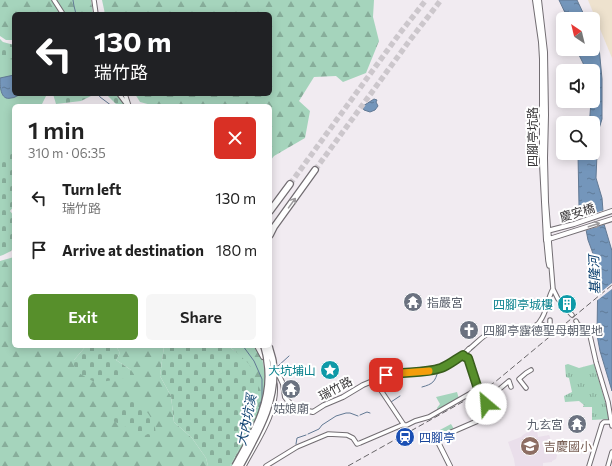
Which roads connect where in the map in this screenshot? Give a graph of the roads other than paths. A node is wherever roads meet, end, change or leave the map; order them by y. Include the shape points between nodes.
1 (54, 0) edge
2 (94, 0) edge
3 (536, 0) edge
4 (539, 0) edge
5 (62, 12) edge
6 (96, 12) edge
7 (316, 170) tunnel mouth
8 (290, 184) tunnel mouth
9 (272, 208) edge
10 (612, 211) edge
11 (612, 219) edge
12 (272, 231) edge
13 (547, 231) junction
14 (547, 240) junction
15 (553, 290) junction
16 (572, 315) dead end
17 (550, 320) dead end
18 (576, 321) dead end
19 (541, 324) dead end
20 (258, 348) edge
21 (264, 348) edge
22 (269, 348) edge
23 (469, 349) junction
24 (463, 355) junction
25 (263, 357) dead end
26 (468, 358) junction
27 (276, 370) joint
28 (531, 370) dead end
29 (374, 380) junction
30 (511, 387) dead end
31 (526, 388) dead end
32 (479, 391) junction
33 (486, 404) junction
34 (611, 424) edge
35 (404, 425) junction
36 (612, 452) edge
37 (235, 466) edge
38 (240, 466) edge
39 (244, 466) edge
40 (266, 466) edge
41 (450, 466) edge
42 (589, 466) edge
43 (608, 466) edge

1 - 5 street
2 - 6 street
3 - 13 street, 四腳亭坑路 via 542,59 542,164
4 - 13 street, 四腳亭坑路 via 545,52
12 -> 7 highway
8 - 9 highway
10 - 13 street, 慶安橋
14 -> 11 street, 慶安橋
13 - 14 street, 四腳亭坑路
14 - 15 street, 四腳亭坑路
15 - 16 street
15 - 23 street, 瑞竹路 via 541,321 526,330 490,332
17 - 19 street via 550,328
18 - 34 street via 589,331 610,410
20 - 25 street
21 - 37 highway, bridge via 268,362 268,385 263,409
22 - 38 highway, bridge via 273,385 268,410
23 - 24 street, 瑞竹路
23 - 26 street
24 - 26 street
24 - 29 street, 瑞竹路 via 441,368 386,375
26 - 32 street
27 - 29 street, 瑞竹路 via 288,401 292,405 313,412
27 - 39 street via 275,398 270,415
28 - 31 street via 519,379
29 - 35 street
30 - 33 street via 509,381 489,398 490,402
32 - 33 street
32 - 35 street via 429,417
33 - 41 street via 482,419 437,440
34 - 42 street via 602,424
35 - 40 street via 357,444 347,435 328,434 297,447
36 - 43 street

